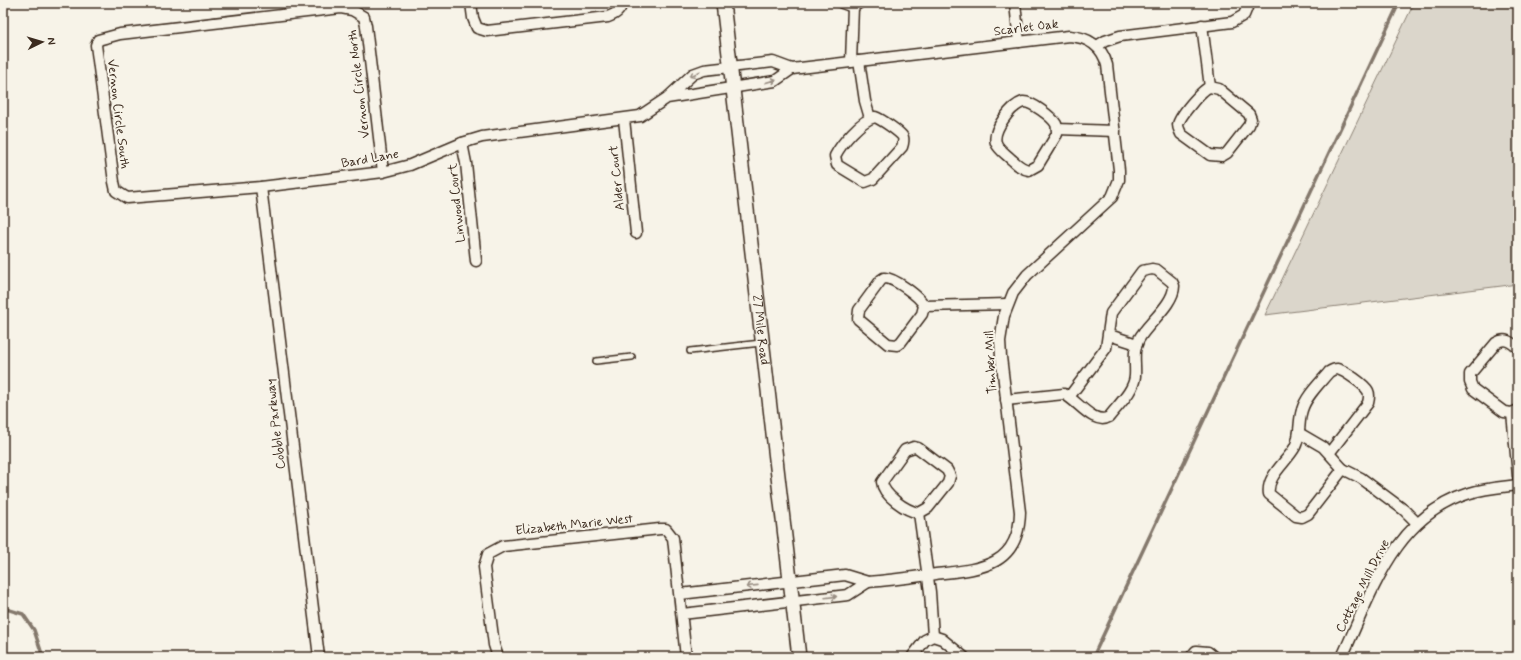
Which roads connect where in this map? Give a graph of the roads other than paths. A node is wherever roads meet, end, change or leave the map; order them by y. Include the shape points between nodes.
1 (471, 3) edge
2 (622, 3) edge
3 (723, 3) edge
4 (842, 3) edge
5 (1015, 3) edge
6 (1249, 3) edge
7 (856, 5) edge
8 (364, 17) joint
9 (1202, 26) junction
10 (1019, 42) junction
11 (1097, 46) junction
12 (855, 62) junction
13 (730, 66) junction
14 (792, 69) junction
15 (1210, 87) junction
16 (733, 88) junction
17 (667, 98) junction
18 (870, 118) junction
19 (624, 119) junction
20 (1057, 129) junction
21 (1115, 131) junction
22 (462, 143) junction
23 (382, 172) junction
24 (261, 187) junction
25 (116, 191) joint
26 (636, 233) dead end
27 (476, 261) dead end
28 (1008, 304) junction
29 (924, 306) junction
30 (1109, 335) junction
31 (762, 343) junction
32 (1137, 344) junction
33 (1518, 348) edge
34 (690, 351) dead end
35 (632, 357) dead end
36 (596, 361) dead end
37 (1069, 397) junction
38 (1006, 400) junction
39 (1515, 412) edge
40 (1299, 433) junction
41 (1330, 452) junction
42 (1343, 469) junction
43 (1518, 476) edge
44 (1518, 485) edge
45 (919, 513) junction
46 (1417, 523) junction
47 (928, 575) junction
48 (790, 582) junction
49 (868, 582) junction
50 (680, 594) junction
51 (792, 602) junction
52 (682, 614) junction
53 (933, 636) junction
54 (319, 657) edge
55 (498, 657) edge
56 (686, 657) edge
57 (799, 657) edge
58 (912, 657) edge
59 (964, 657) edge
60 (1191, 657) edge
61 (1214, 657) edge
62 (1342, 657) edge

1 - 2 street via 474,24 486,31 608,17 616,14
3 - 13 street, 27 Mile Road
4 - 7 street
5 - 10 street
6 - 9 street via 1244,15 1239,19
7 - 12 street
8 - 23 street, Vernon Circle North
8 - 25 street, Vernon Circle South via 352,10 341,8 120,34 98,40 96,45
9 - 11 street via 1120,36
9 - 15 street
10 - 11 street, Scarlet Oak via 1077,36
10 - 12 street, Scarlet Oak
11 - 21 street, Timber Mill via 1107,65
12 - 14 street, Scarlet Oak
12 - 18 street
13 - 14 street, Scarlet Oak via 773,62
13 - 16 street, 27 Mile Road
13 -> 17 street, Bard Lane via 692,74
16 -> 14 street, Scarlet Oak via 775,80
15 - 15 street via 1219,89 1249,114 1251,119 1249,125 1222,156 1210,155 1179,130 1180,121 1202,91
16 - 17 street, Bard Lane
16 - 31 street, 27 Mile Road
17 - 19 street, Bard Lane via 640,116
18 - 18 street via 846,140 835,156 837,165 865,182 873,179 902,147 903,142 900,134 879,119
19 - 22 street, Bard Lane via 482,137
19 - 26 street, Alder Court
20 - 20 street via 1054,121 1031,103 1023,102 1014,108 997,130 996,142 998,147 1020,167 1029,170 1038,165 1057,134
20 - 21 street
21 - 28 street, Timber Mill via 1119,180 1112,197 1027,275
22 - 23 street, Bard Lane via 410,165
22 - 27 street, Linwood Court
23 - 24 street, Bard Lane
24 - 25 street, Bard Lane via 134,199
24 - 54 street, Cobble Parkway
28 - 29 street
28 - 38 street, Timber Mill via 1000,342
29 - 29 street via 893,279 884,278 859,310 858,319 888,344 897,345 922,314
30 - 32 street
30 - 32 street via 1110,317 1116,305 1142,271 1157,270 1172,282 1174,292
30 - 37 street via 1102,354
31 - 34 lane
31 - 48 street, 27 Mile Road
32 - 37 street via 1134,382 1109,417 1096,418
33 - 39 street via 1506,340 1500,340 1470,374 1473,389 1504,412
35 - 36 lane
37 - 38 street via 1058,394
38 - 47 street, Timber Mill via 1020,512 1020,523 1014,542 992,565 973,570
39 - 43 street
40 - 41 street
40 - 41 street via 1300,417 1306,402 1329,372 1333,369 1344,372 1366,388 1370,398
40 - 42 street via 1295,447 1269,483 1269,494 1273,499 1296,516 1302,517 1308,514
41 - 42 street
42 - 46 street via 1361,478
44 - 46 street, Cottage Mill Drive via 1468,493 1446,503
45 - 45 street via 928,508 948,483 950,476 947,470 914,447 905,450 882,482 885,492 909,510
45 - 47 street
46 - 62 street, Cottage Mill Drive via 1388,560
47 - 49 street, Timber Mill
47 - 53 street
48 - 49 street, Timber Mill via 845,575
48 -> 50 street, Timber Mill
48 - 51 street, 27 Mile Road
51 -> 49 street, Timber Mill via 848,595
50 - 52 street
50 - 55 street, Elizabeth Marie West via 673,538 666,529 503,546 488,554 484,567 494,645
51 - 52 street, Timber Mill
51 - 57 street, 27 Mile Road
52 - 56 street
53 - 58 street via 925,640
53 - 59 street via 942,639
60 - 61 street via 1196,651 1203,650

